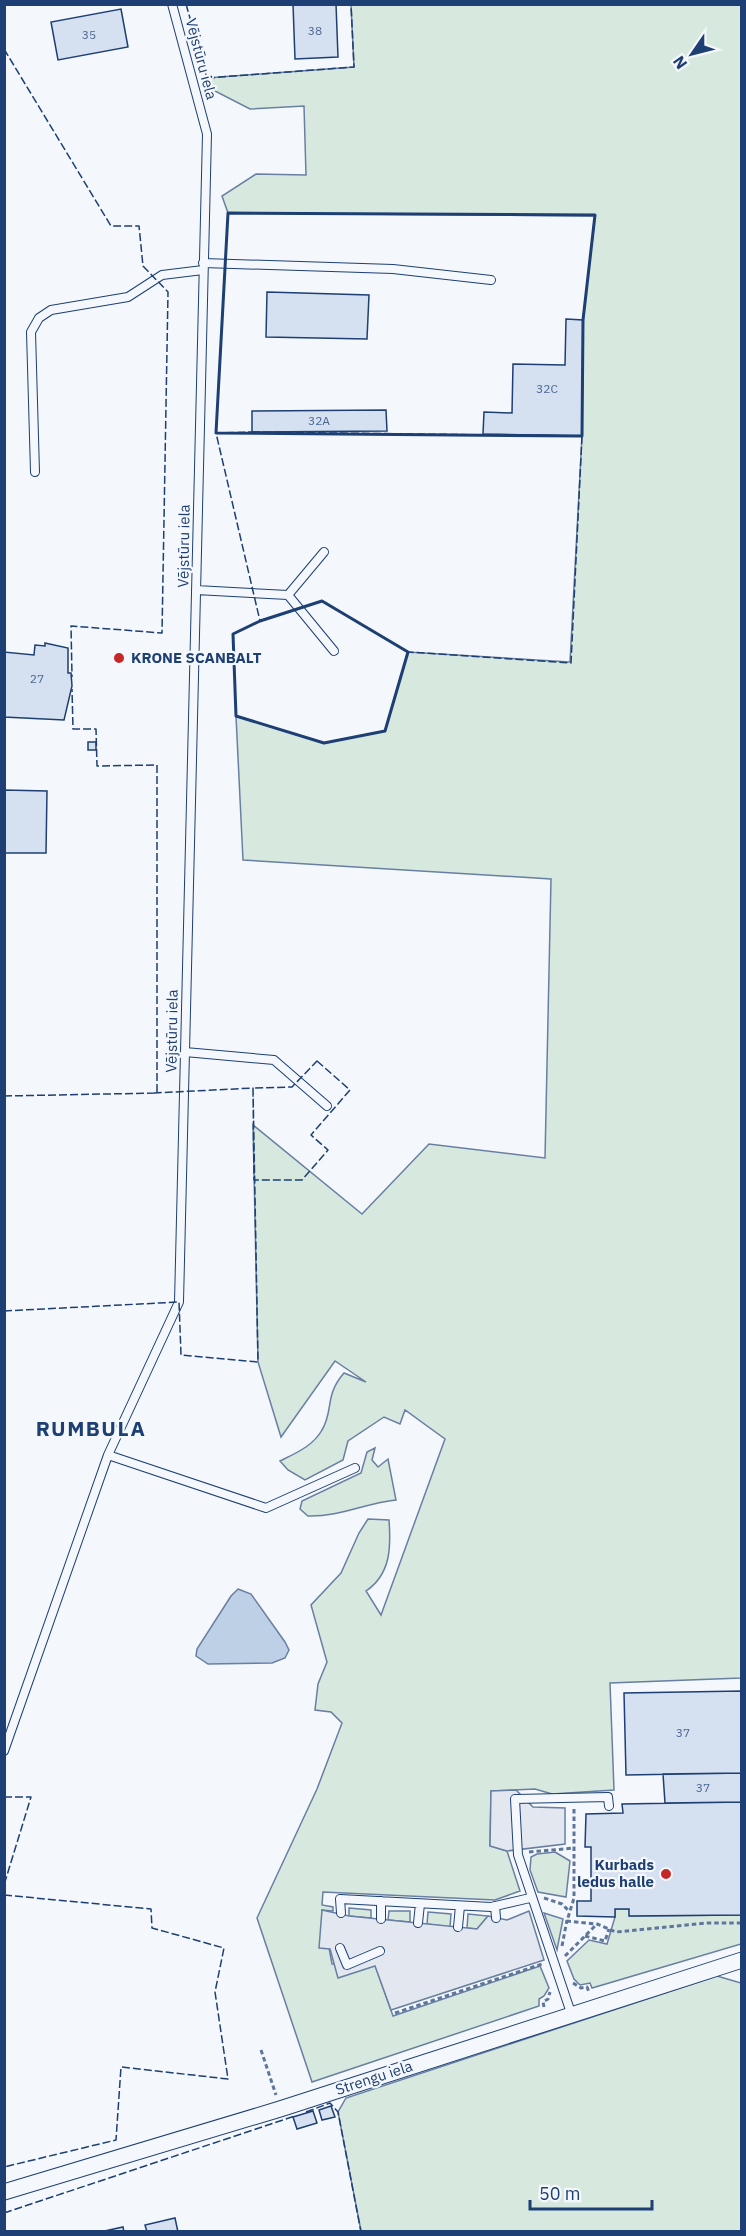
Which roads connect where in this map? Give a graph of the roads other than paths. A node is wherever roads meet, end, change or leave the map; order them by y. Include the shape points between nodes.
1 (172, 4) edge
2 (203, 266) junction
3 (491, 280) dead end
4 (35, 472) dead end
5 (324, 552) dead end
6 (196, 590) junction
7 (288, 595) junction
8 (334, 651) dead end
9 (185, 1052) junction
10 (327, 1106) dead end
11 (108, 1455) junction
12 (355, 1468) dead end
13 (4, 1751) edge
14 (609, 1806) dead end
15 (530, 1898) junction
16 (381, 1902) junction
17 (420, 1904) junction
18 (460, 1906) junction
19 (495, 1906) junction
20 (340, 1913) dead end
21 (496, 1918) dead end
22 (381, 1919) dead end
23 (418, 1923) dead end
24 (458, 1927) dead end
25 (340, 1948) dead end
26 (380, 1951) dead end
27 (741, 1960) edge
28 (571, 2013) junction
29 (4, 2192) edge

1 - 2 lane, Vējstūru iela via 207,134
2 - 3 lane via 393,269
2 - 4 lane via 162,275 133,296 51,310 39,318 31,333
2 - 6 lane, Vējstūru iela
5 - 7 lane
6 - 7 lane
6 - 9 lane, Vējstūru iela
7 - 8 lane
9 - 10 lane via 274,1060
9 - 11 lane, Vējstūru iela via 178,1302
11 - 12 lane via 266,1508
11 - 13 lane, Vējstūru iela
14 - 15 lane via 608,1797 515,1799 518,1855
15 - 19 lane
15 - 28 lane
16 - 17 lane
16 - 20 lane via 340,1899
16 - 22 lane
17 - 18 lane
17 - 23 lane
18 - 19 lane
18 - 24 lane
19 - 21 lane
25 - 26 lane via 347,1965
27 - 28 street, Strengu iela
28 - 29 street, Strengu iela via 280,2109

